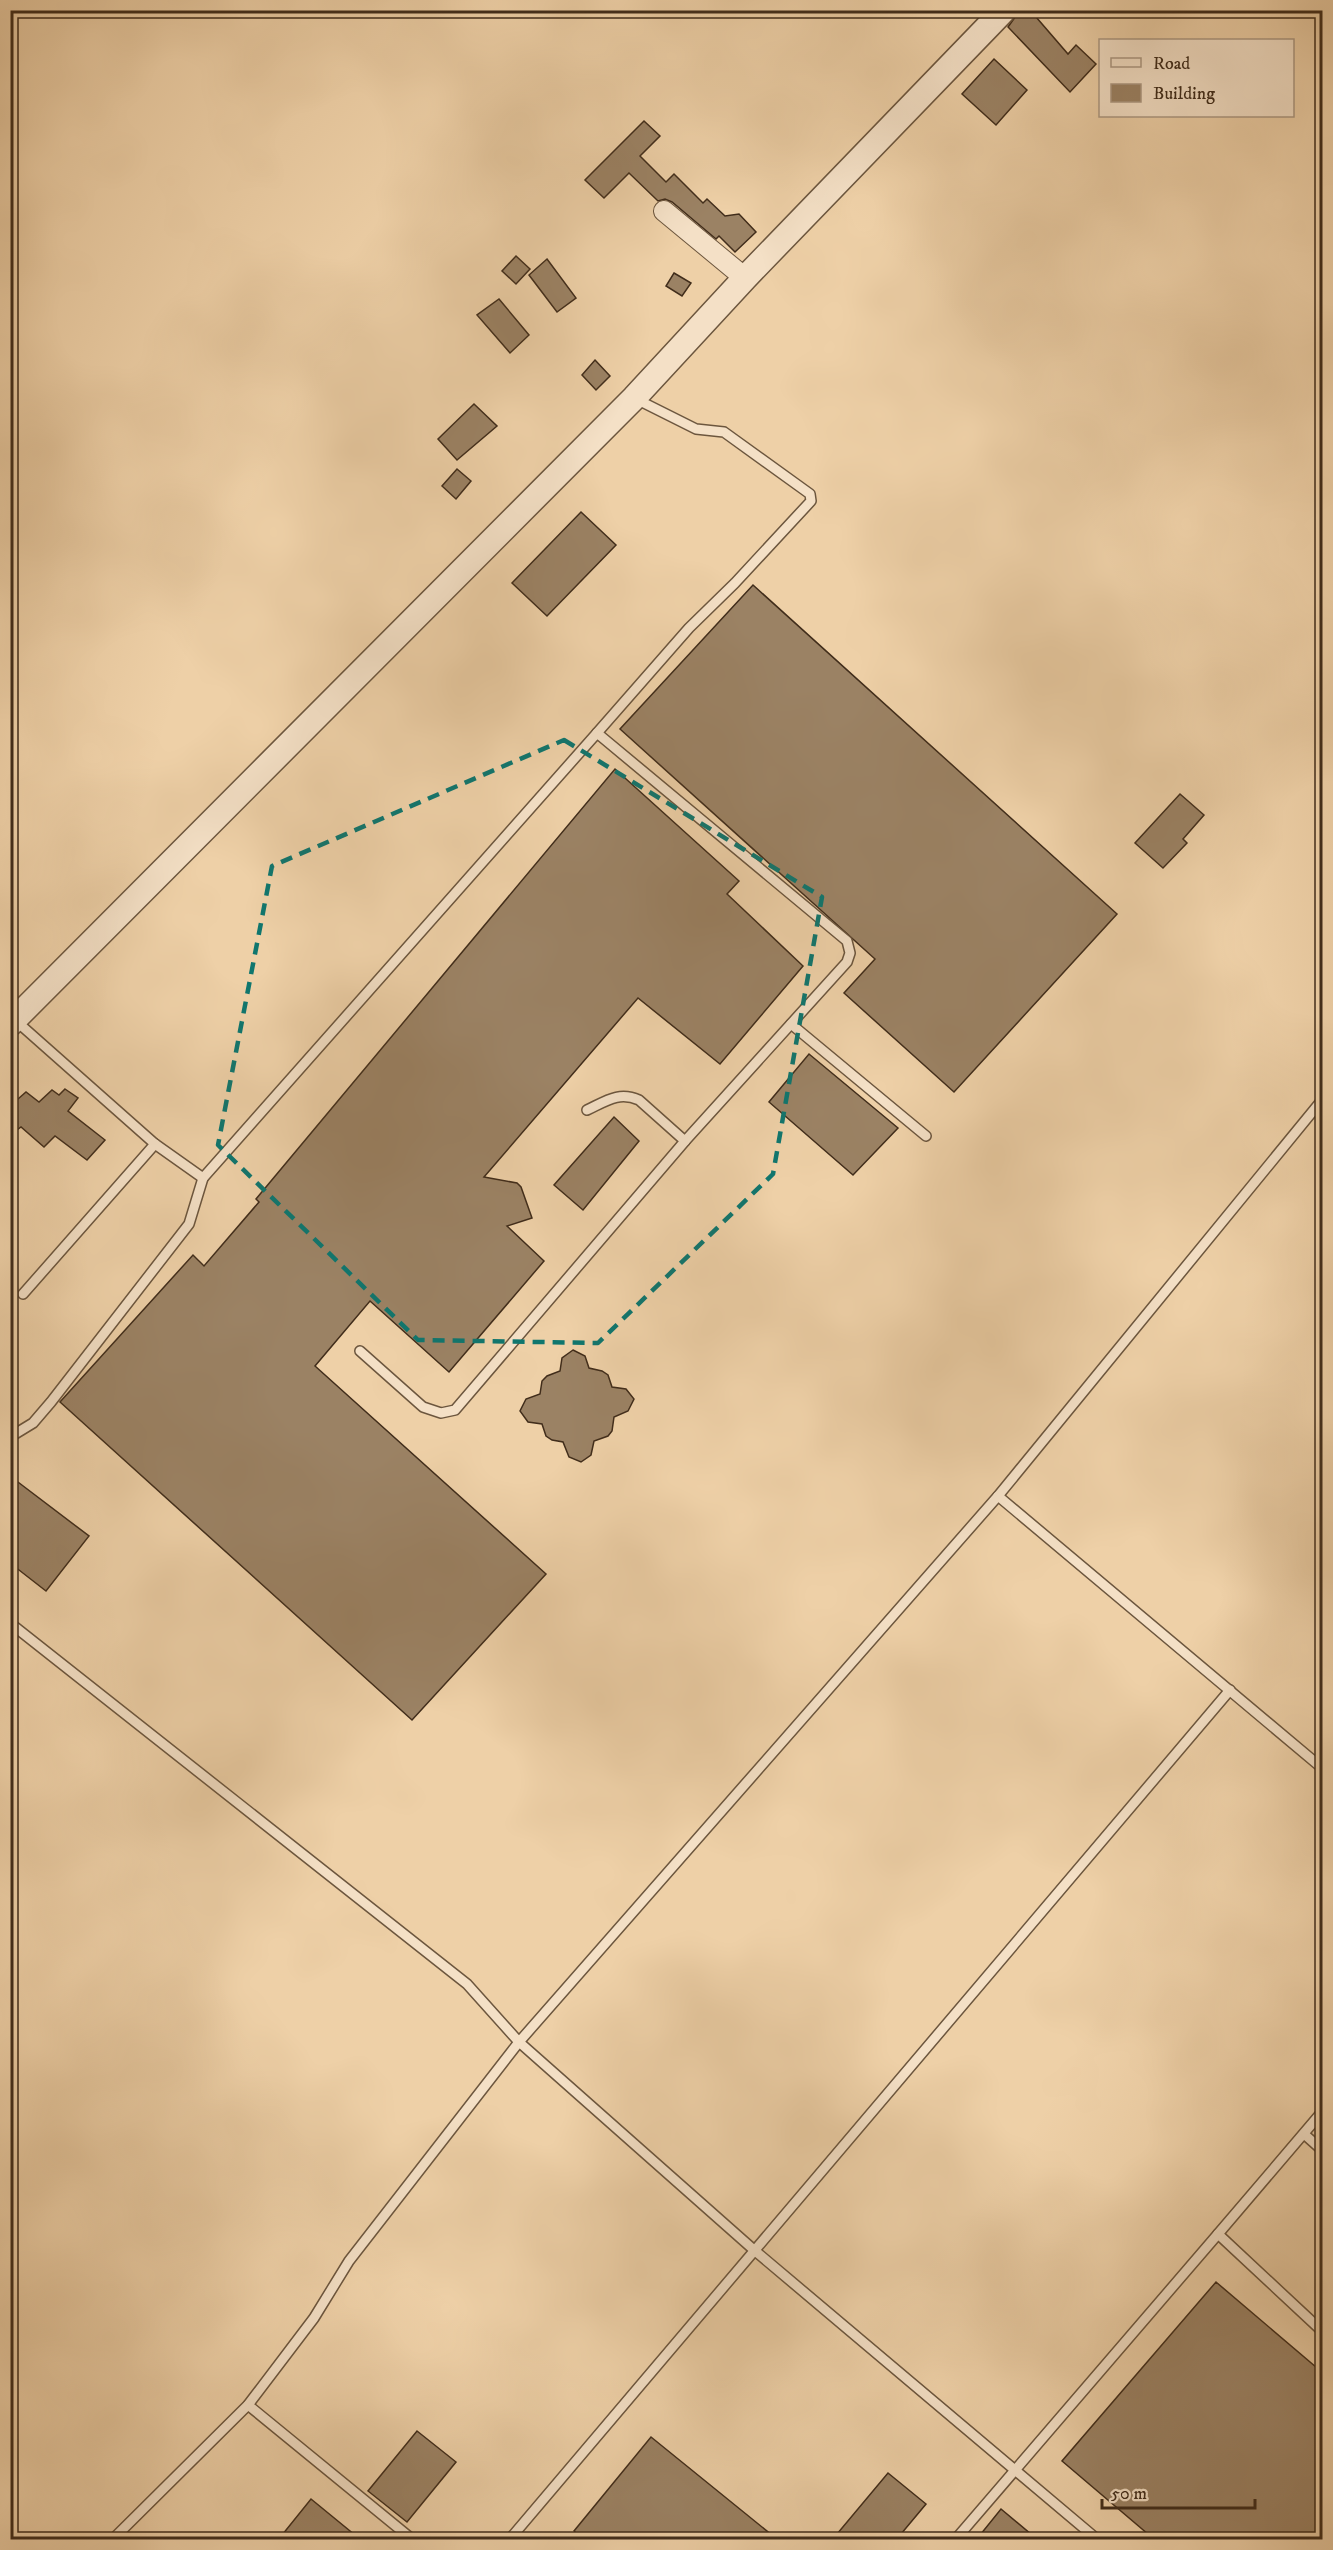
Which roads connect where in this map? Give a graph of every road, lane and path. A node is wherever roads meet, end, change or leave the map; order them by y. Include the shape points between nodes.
1 (994, 16) edge
2 (664, 211) dead end
3 (745, 278) junction
4 (634, 398) junction
5 (597, 733) junction
6 (13, 1022) edge
7 (791, 1023) junction
8 (1323, 1100) edge
9 (587, 1110) dead end
10 (926, 1136) dead end
11 (685, 1141) junction
12 (155, 1143) junction
13 (203, 1178) junction
14 (23, 1293) dead end
15 (360, 1351) dead end
16 (10, 1437) edge
17 (998, 1496) junction
18 (10, 1623) edge
19 (1230, 1690) junction
20 (1323, 1768) edge
21 (519, 2042) junction
22 (1323, 2112) edge
23 (1304, 2134) junction
24 (1323, 2150) edge
25 (1218, 2234) junction
26 (754, 2250) junction
27 (1323, 2331) edge
28 (248, 2405) junction
29 (1015, 2469) junction
30 (112, 2540) edge
31 (413, 2540) edge
32 (509, 2540) edge
33 (955, 2540) edge
34 (1098, 2540) edge

1 - 3 street
2 - 3 street
3 - 4 street
4 - 5 lane via 696,429 724,432 810,494 811,501 689,628
4 - 6 street
5 - 7 lane via 847,941 847,962
5 - 13 lane
6 - 12 lane
7 - 10 lane
7 - 11 lane
8 - 17 lane
9 - 11 lane via 620,1095 632,1096
11 - 15 lane via 455,1410 441,1413 423,1407
12 - 13 lane
12 - 14 lane
13 - 16 lane via 189,1224 33,1424
17 - 19 lane
17 - 21 lane
18 - 21 lane via 467,1984
19 - 20 lane
19 - 26 lane
21 - 26 lane
21 - 28 lane via 349,2261 314,2318
22 - 23 lane
23 - 24 lane
23 - 25 lane
25 - 27 lane
25 - 29 lane
26 - 29 lane
26 - 32 lane
28 - 30 lane
28 - 31 lane
29 - 33 lane
29 - 34 lane

